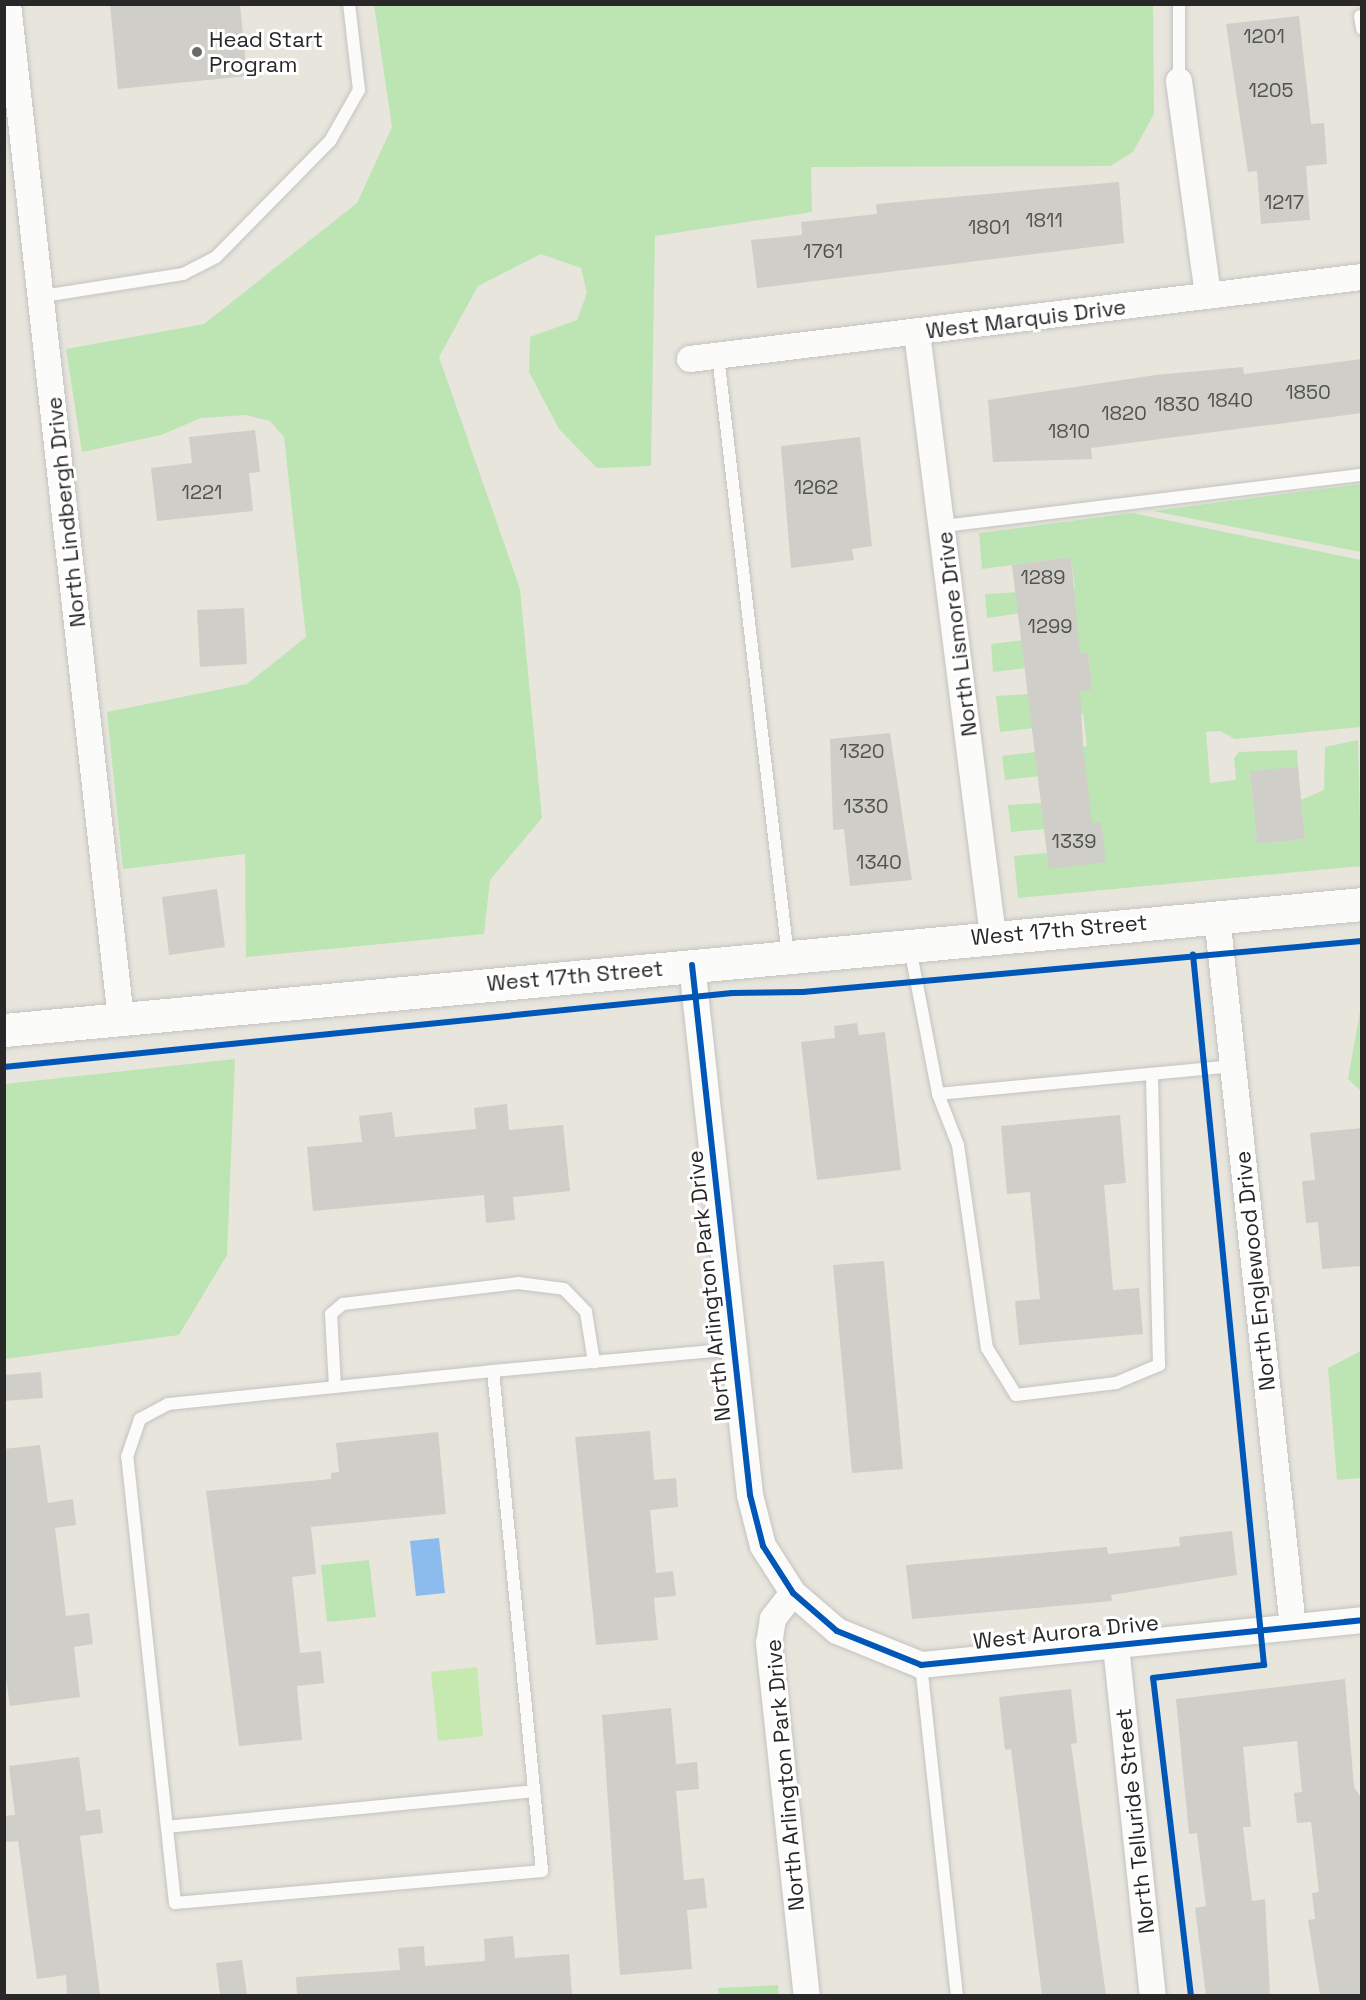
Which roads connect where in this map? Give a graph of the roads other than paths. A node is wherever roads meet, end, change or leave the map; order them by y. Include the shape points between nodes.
1 (8, 4) edge
2 (348, 4) edge
3 (1179, 4) edge
4 (1360, 16) dead end
5 (1362, 29) edge
6 (1179, 81) joint
7 (1362, 277) edge
8 (43, 296) junction
9 (1208, 296) junction
10 (917, 333) junction
11 (718, 356) junction
12 (690, 359) dead end
13 (1362, 475) edge
14 (944, 526) junction
15 (1362, 904) edge
16 (1217, 916) junction
17 (993, 936) junction
18 (909, 944) junction
19 (788, 956) junction
20 (692, 965) junction
21 (121, 1020) junction
22 (4, 1030) edge
23 (1234, 1066) junction
24 (1152, 1074) junction
25 (938, 1094) junction
26 (735, 1349) junction
27 (594, 1362) junction
28 (493, 1371) junction
29 (335, 1387) junction
30 (794, 1593) junction
31 (1362, 1620) edge
32 (1293, 1628) junction
33 (1116, 1646) junction
34 (921, 1665) junction
35 (534, 1791) junction
36 (167, 1827) junction
37 (807, 1995) edge
38 (957, 1995) edge
39 (1153, 1995) edge

1 - 8 street, North Lindbergh Drive
2 - 8 lane via 359,90 330,141 216,257 183,274
3 - 6 lane
4 - 5 lane
6 - 9 street
7 - 9 street, West Marquis Drive
8 - 21 street, North Lindbergh Drive
9 - 10 street, West Marquis Drive
10 - 11 street, West Marquis Drive
10 - 14 street, North Lismore Drive
11 - 12 street, West Marquis Drive
11 - 19 lane
13 - 14 lane
14 - 17 street, North Lismore Drive
15 - 16 main road, West 17th Street
16 - 17 main road, West 17th Street
16 - 23 street, North Englewood Drive
17 - 18 main road, West 17th Street
18 - 19 main road, West 17th Street
18 - 25 lane
19 - 20 main road, West 17th Street
20 - 21 main road, West 17th Street
20 - 26 street, North Arlington Park Drive
21 - 22 main road, West 17th Street
23 - 24 lane
23 - 32 street, North Englewood Drive
24 - 25 lane
24 - 25 lane via 1159,1365 1116,1383 1016,1395 987,1348 958,1146
26 - 27 lane
26 - 30 street, North Arlington Park Drive via 754,1522 763,1546
27 - 28 lane
27 - 29 lane via 586,1312 564,1289 518,1283 343,1304 332,1314
28 - 29 lane
28 - 35 lane
29 - 36 lane via 168,1404 140,1419 127,1457
30 - 34 street, West Aurora Drive via 837,1631
30 - 37 street, North Arlington Park Drive via 773,1619 769,1643
31 - 32 street, West Aurora Drive
32 - 33 street, West Aurora Drive
33 - 34 street, West Aurora Drive
33 - 39 street, North Telluride Street
34 - 38 lane
35 - 36 lane
35 - 36 lane via 542,1871 175,1903

